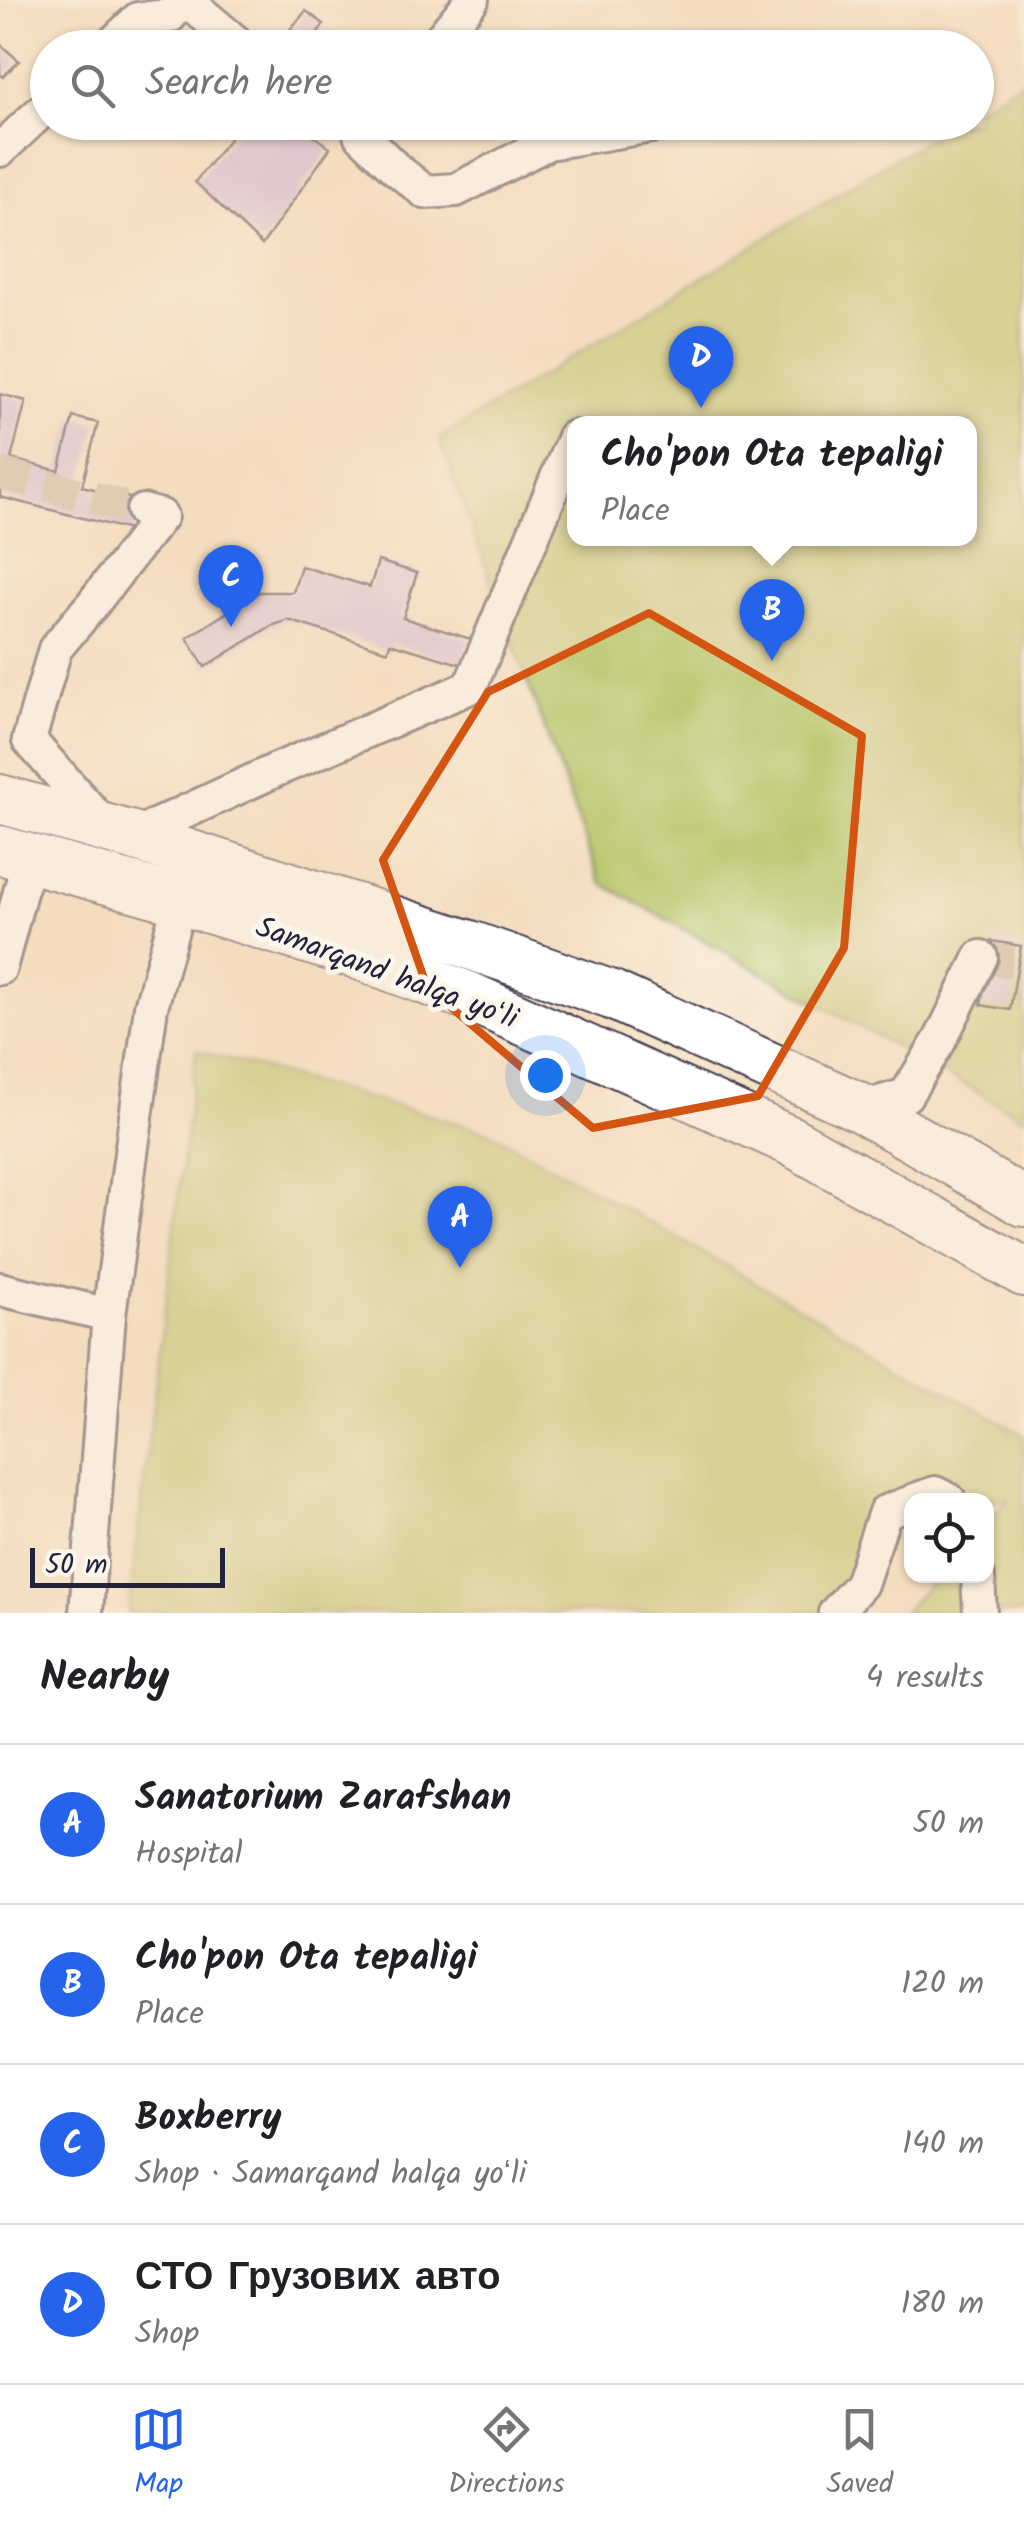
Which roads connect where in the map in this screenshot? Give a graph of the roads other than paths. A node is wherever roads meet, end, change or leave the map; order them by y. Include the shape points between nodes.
1 (185, 0) edge
2 (472, 0) edge
3 (127, 10) edge
4 (221, 30) edge
5 (447, 30) edge
6 (30, 122) edge
7 (368, 140) edge
8 (566, 140) edge
9 (0, 150) edge
10 (567, 455) edge
11 (143, 511) dead end
12 (0, 800) edge
13 (121, 833) junction
14 (14, 854) edge
15 (180, 900) junction
16 (980, 956) dead end
17 (0, 968) edge
18 (860, 1108) junction
19 (1024, 1202) edge
20 (1024, 1272) edge
21 (0, 1290) edge
22 (108, 1316) junction
23 (904, 1505) edge
24 (978, 1583) edge
25 (86, 1613) edge
26 (835, 1613) edge
27 (980, 1613) edge

1 - 3 street via 170,16
1 - 4 street
2 - 5 street
6 - 9 street
7 - 8 street via 425,192 456,190
10 - 13 street via 470,687
11 - 13 street via 161,516 55,649 29,740
12 - 13 highway, Samarqand halqa yoʻli
13 - 18 highway, Samarqand halqa yoʻli via 612,995
14 - 15 highway, Samarqand halqa yoʻli
14 - 17 street
15 - 20 highway, Samarqand halqa yoʻli via 468,996 789,1140
15 - 22 street via 151,1007
16 - 18 street via 906,1095
18 - 19 highway, Samarqand halqa yoʻli
21 - 22 street
22 - 25 street
23 - 26 street via 885,1512 861,1584
24 - 27 street

